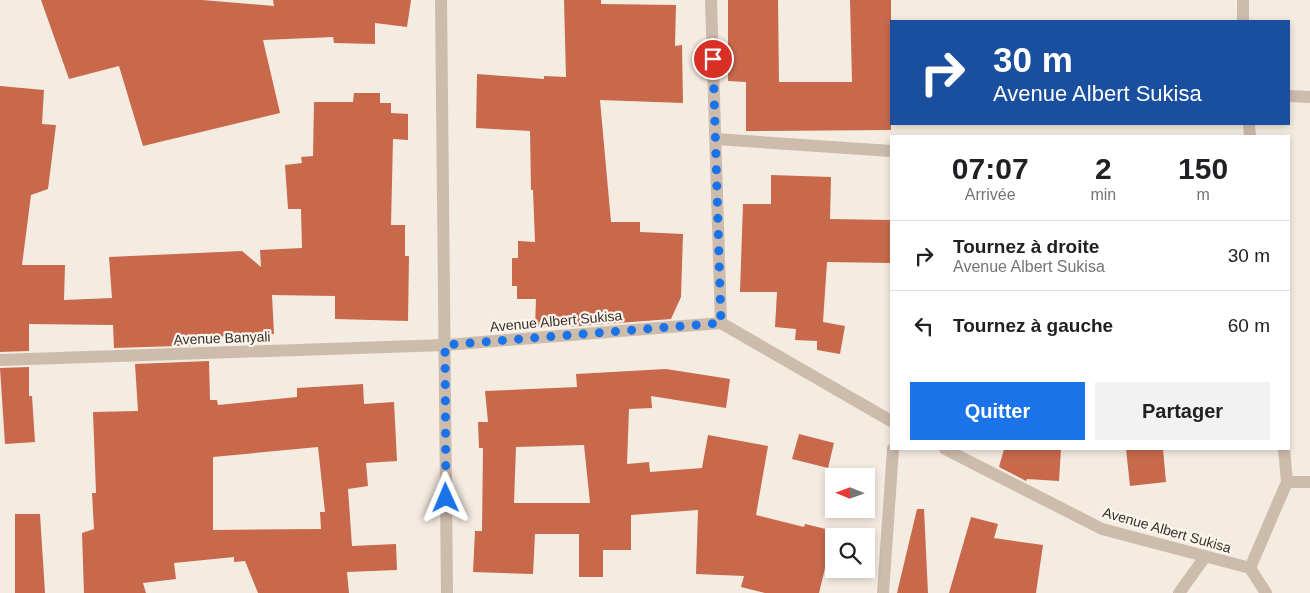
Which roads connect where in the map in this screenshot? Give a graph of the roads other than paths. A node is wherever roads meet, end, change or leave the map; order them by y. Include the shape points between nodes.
1 (441, 0) edge
2 (711, 0) edge
3 (1243, 0) edge
4 (1243, 20) edge
5 (1290, 96) edge
6 (1310, 97) edge
7 (716, 139) junction
8 (890, 151) edge
9 (721, 323) junction
10 (445, 345) junction
11 (0, 360) edge
12 (890, 420) edge
13 (893, 450) edge
14 (947, 450) edge
15 (1284, 450) edge
16 (1288, 482) junction
17 (1310, 482) edge
18 (1205, 557) junction
19 (1250, 568) junction
20 (447, 593) edge
21 (883, 593) edge
22 (1179, 593) edge
23 (1266, 593) edge

1 - 10 street
2 - 7 street
3 - 4 street
5 - 6 street
7 - 8 street
7 - 9 street
9 - 10 street, Avenue Albert Sukisa
9 - 12 street
10 - 11 street, Avenue Banyali
10 - 20 street
13 - 21 street
14 - 18 street, Avenue Albert Sukisa via 1102,529
15 - 16 street
16 - 17 street
16 - 19 street
18 - 19 street, Avenue Albert Sukisa
18 - 22 street
19 - 23 street

